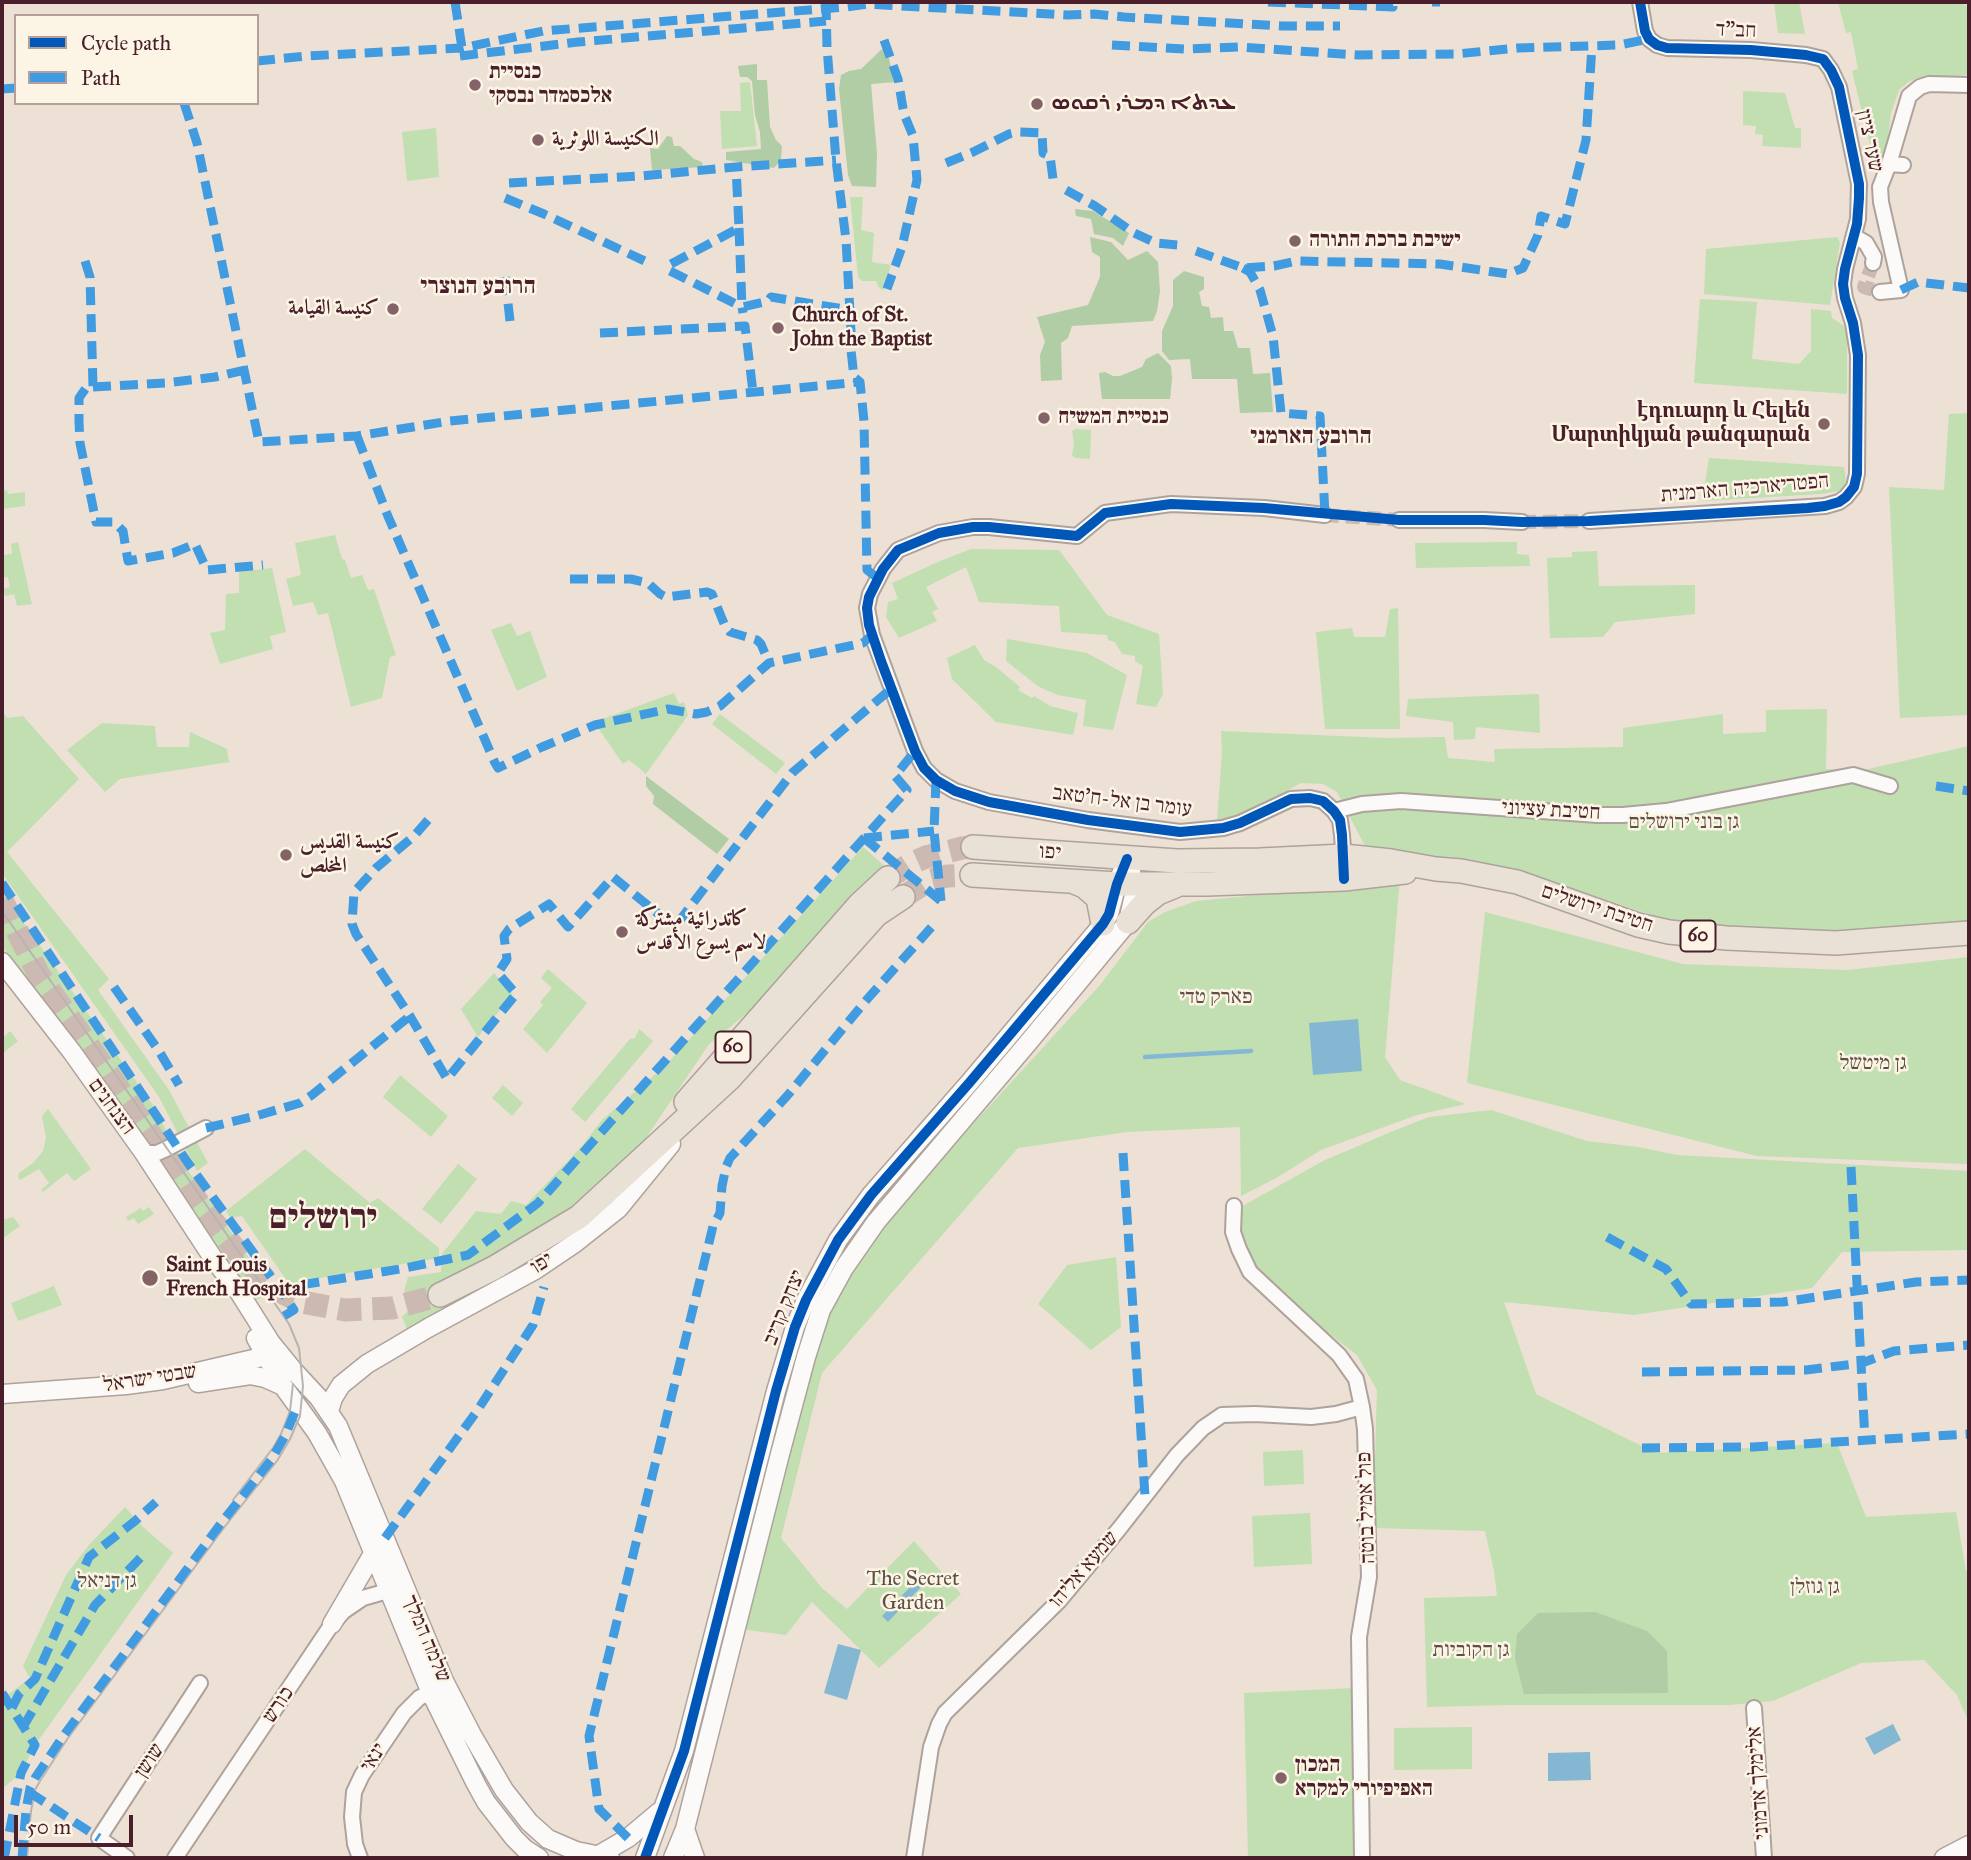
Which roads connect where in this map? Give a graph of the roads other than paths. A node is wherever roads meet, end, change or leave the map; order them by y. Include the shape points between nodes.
1 (1640, 2) edge
2 (1823, 58) joint
3 (1969, 85) edge
4 (1854, 236) junction
5 (1873, 262) tunnel mouth
6 (1880, 292) dead end
7 (1325, 514) tunnel mouth
8 (1399, 520) tunnel mouth
9 (1588, 521) tunnel mouth
10 (1522, 522) tunnel mouth
11 (1890, 786) dead end
12 (1334, 811) junction
13 (973, 847) tunnel mouth
14 (1127, 859) junction
15 (1344, 868) junction
16 (972, 875) tunnel mouth
17 (888, 878) tunnel mouth
18 (1074, 882) junction
19 (1126, 884) junction
20 (1180, 884) junction
21 (903, 897) tunnel mouth
22 (1128, 922) junction
23 (1103, 924) junction
24 (1969, 933) edge
25 (2, 962) edge
26 (729, 1079) junction
27 (206, 1128) dead end
28 (144, 1153) junction
29 (1234, 1206) dead end
30 (579, 1217) junction
31 (214, 1258) junction
32 (440, 1295) tunnel mouth
33 (266, 1356) junction
34 (288, 1378) junction
35 (2, 1394) edge
36 (37, 1401) dead end
37 (1362, 1407) junction
38 (329, 1411) junction
39 (374, 1552) junction
40 (390, 1592) junction
41 (409, 1599) junction
42 (332, 1624) junction
43 (200, 1683) dead end
44 (438, 1687) junction
45 (1754, 1708) dead end
46 (664, 1807) junction
47 (685, 1829) junction
48 (1969, 1845) edge
49 (604, 1857) edge
50 (127, 1858) edge
51 (175, 1858) edge
52 (360, 1858) edge
53 (540, 1858) edge
54 (645, 1858) edge
55 (673, 1858) edge
56 (695, 1858) edge
57 (914, 1858) edge
58 (1362, 1858) edge
59 (1764, 1858) edge
60 (1944, 1858) edge

1 - 2 street, חב"ד via 1645,31 1657,45
2 - 4 street, שער ציון via 1839,87 1859,184
3 - 6 street via 1930,83 1909,96 1896,164 1880,187 1901,290
4 - 5 street via 1866,243
4 - 9 street, הפטריארכיה הארמנית via 1843,284 1858,355 1857,474 1846,497 1808,508
7 - 12 street, עומר בן אל-ח'טאב via 1171,504 1105,513 1077,536 989,527 939,533 898,550 883,569 867,608 869,625 915,751 924,768 955,791 989,802 1180,832 1240,823 1291,799 1323,801
8 - 10 street
11 - 12 street, חטיבת עציוני via 1853,775 1623,815 1402,801
12 - 15 street via 1340,820
13 - 14 highway, יפו / 60
14 - 15 highway, חטיבת ירושלים / 60
14 - 19 street, יצחק קריב
15 - 20 highway, חטיבת ירושלים / 60 via 1260,883
15 - 24 highway, חטיבת ירושלים / 60 via 1391,861 1461,871 1517,882 1639,925 1692,935 1836,943
16 - 18 highway, יפו / 60
17 - 30 highway, יפו / 60
18 - 19 highway, יפו / 60
18 - 23 highway via 1098,898
19 - 20 highway, חטיבת ירושלים / 60
19 - 22 street, יצחק קריב via 1133,905
19 - 23 street, יצחק קריב
20 - 22 highway via 1158,893
21 - 26 highway, יפו / 60 via 876,915
22 - 47 street, יצחק קריב via 876,1222 821,1310
23 - 46 street, יצחק קריב via 871,1195 838,1240 811,1290 788,1349 684,1751
25 - 28 street, הצנחנים
26 - 30 highway, יפו / 60
26 - 38 street, יפו via 618,1209 535,1270 356,1371 337,1392
27 - 28 street via 166,1149
28 - 31 street, הצנחנים
29 - 37 street, פול אמיל בוטה via 1233,1231 1250,1272 1339,1355 1356,1379
30 - 32 highway, יפו / 60
31 - 33 street, הצנחנים
31 - 34 street, הצנחנים via 271,1343
33 - 34 street via 279,1361
33 - 35 street, שבטי ישראל via 163,1380
34 - 36 street, שבטי ישראל via 243,1376 140,1394
34 - 38 street, שלמה המלך via 314,1392
34 - 39 street, שלמה המלך via 344,1481
37 - 57 street, שמעא אליהו via 1311,1417 1222,1415 1203,1428 1059,1601 945,1713 931,1747
37 - 58 street, פול אמיל בוטה via 1369,1577 1359,1637
38 - 41 street, שלמה המלך
39 - 40 street, שלמה המלך
39 - 42 street
40 - 41 street
40 - 42 street, כורש via 363,1598
40 - 44 street, שלמה המלך
41 - 44 street, שלמה המלך
42 - 51 street, כורש
43 - 50 street, שושן via 99,1838
44 - 49 street, שלמה המלך via 529,1822 548,1839
44 - 52 street, ינאי via 404,1713 354,1792 352,1816
44 - 53 street, שלמה המלך via 486,1802 514,1838
45 - 59 street, אלימלך אדמוני
46 - 49 street
46 - 54 street, יצחק קריב
47 - 55 street, יצחק קריב
47 - 56 street
48 - 60 street

